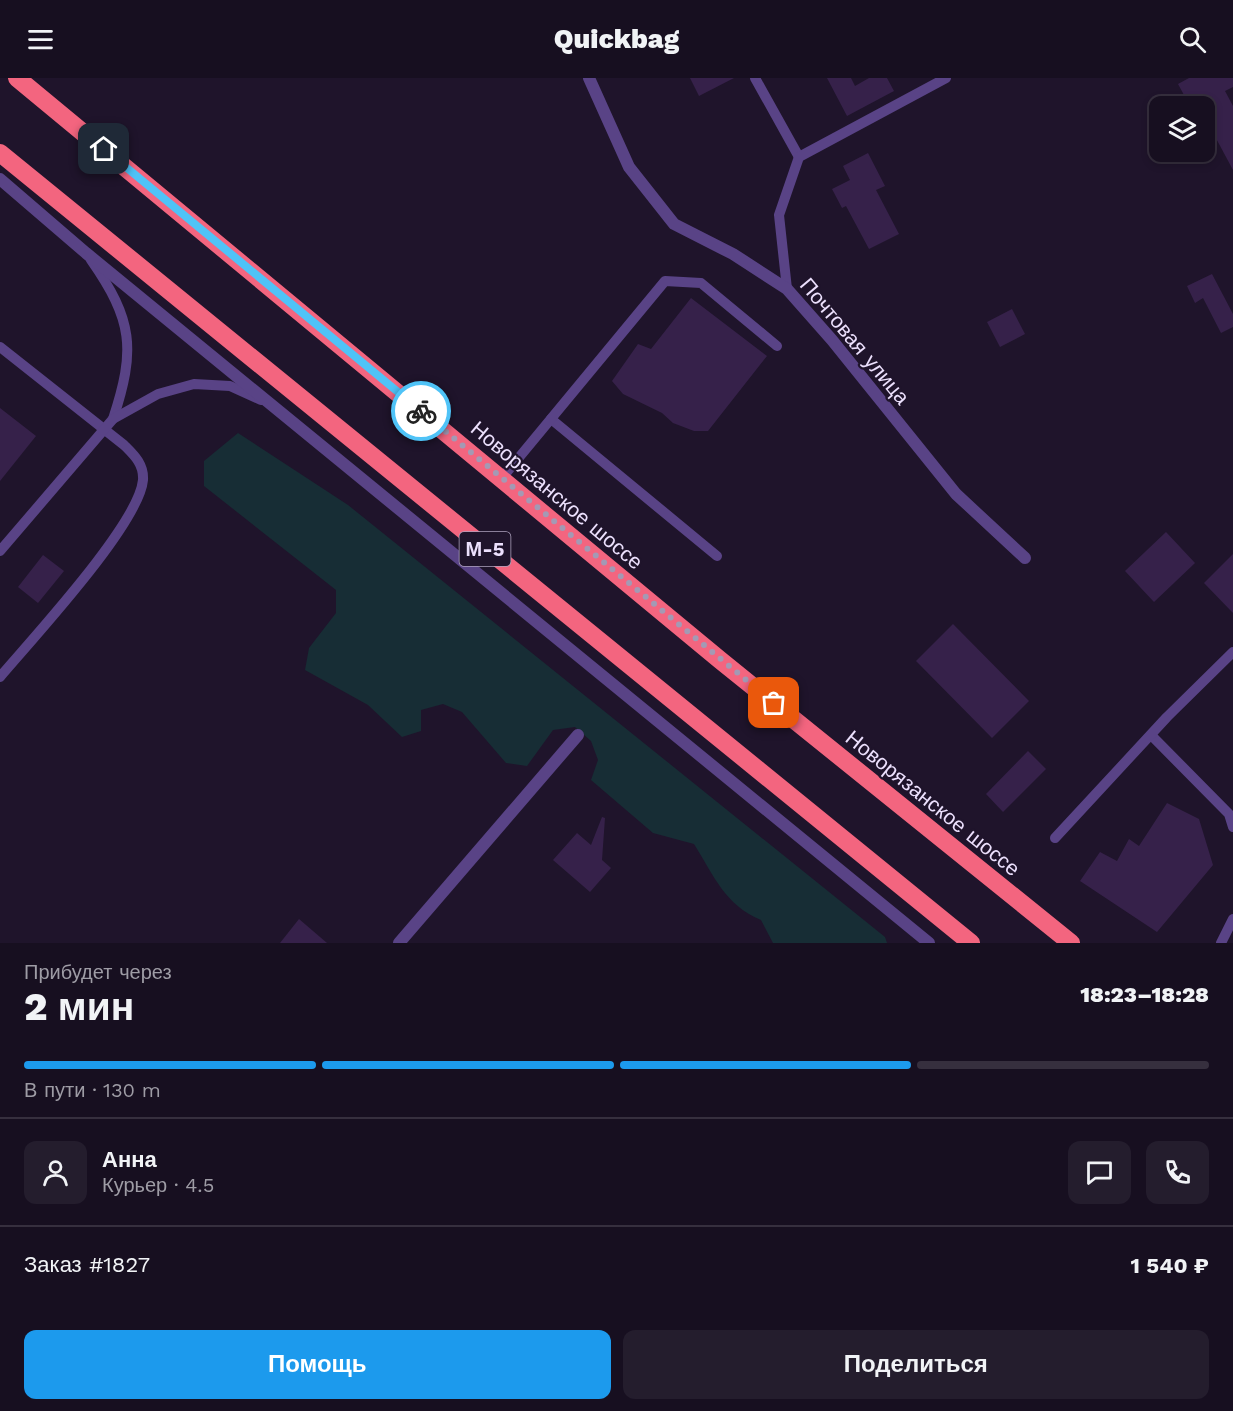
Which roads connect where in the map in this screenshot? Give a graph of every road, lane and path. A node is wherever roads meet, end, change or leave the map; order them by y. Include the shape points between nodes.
1 (17, 78) edge
2 (589, 78) edge
3 (755, 78) edge
4 (946, 78) edge
5 (0, 153) edge
6 (799, 157) junction
7 (0, 179) edge
8 (86, 253) junction
9 (788, 289) junction
10 (777, 346) dead end
11 (0, 347) edge
12 (268, 402) junction
13 (113, 418) junction
14 (551, 419) junction
15 (102, 429) junction
16 (502, 478) junction
17 (0, 551) edge
18 (717, 556) dead end
19 (1025, 558) dead end
20 (1233, 652) edge
21 (0, 677) edge
22 (578, 735) dead end
23 (1151, 735) junction
24 (1233, 827) edge
25 (1055, 838) dead end
26 (894, 912) junction
27 (1233, 919) edge
28 (399, 943) edge
29 (912, 943) edge
30 (929, 943) edge
31 (971, 943) edge
32 (1071, 943) edge
33 (1221, 943) edge

1 - 16 highway, Новорязанское шоссе
2 - 9 street, Почтовая улица via 629,167 674,224 733,254
3 - 6 lane
4 - 6 lane
5 - 31 highway, М-5
6 - 9 lane via 779,215
7 - 8 street
8 - 12 street
8 - 13 lane via 114,293 128,332 126,376
9 - 19 street, Почтовая улица via 956,494
10 - 14 lane via 700,283 665,280
11 - 15 lane
12 - 13 lane via 230,386 194,384 158,394
12 - 26 street
13 - 15 lane
14 - 16 lane
14 - 18 lane
15 - 17 lane
15 - 21 lane via 139,460 143,478 138,498 100,558
16 - 32 highway, Новорязанское шоссе
20 - 23 lane
22 - 28 street
23 - 24 lane via 1229,814
23 - 25 lane
26 - 29 street
26 - 30 street
27 - 33 lane

